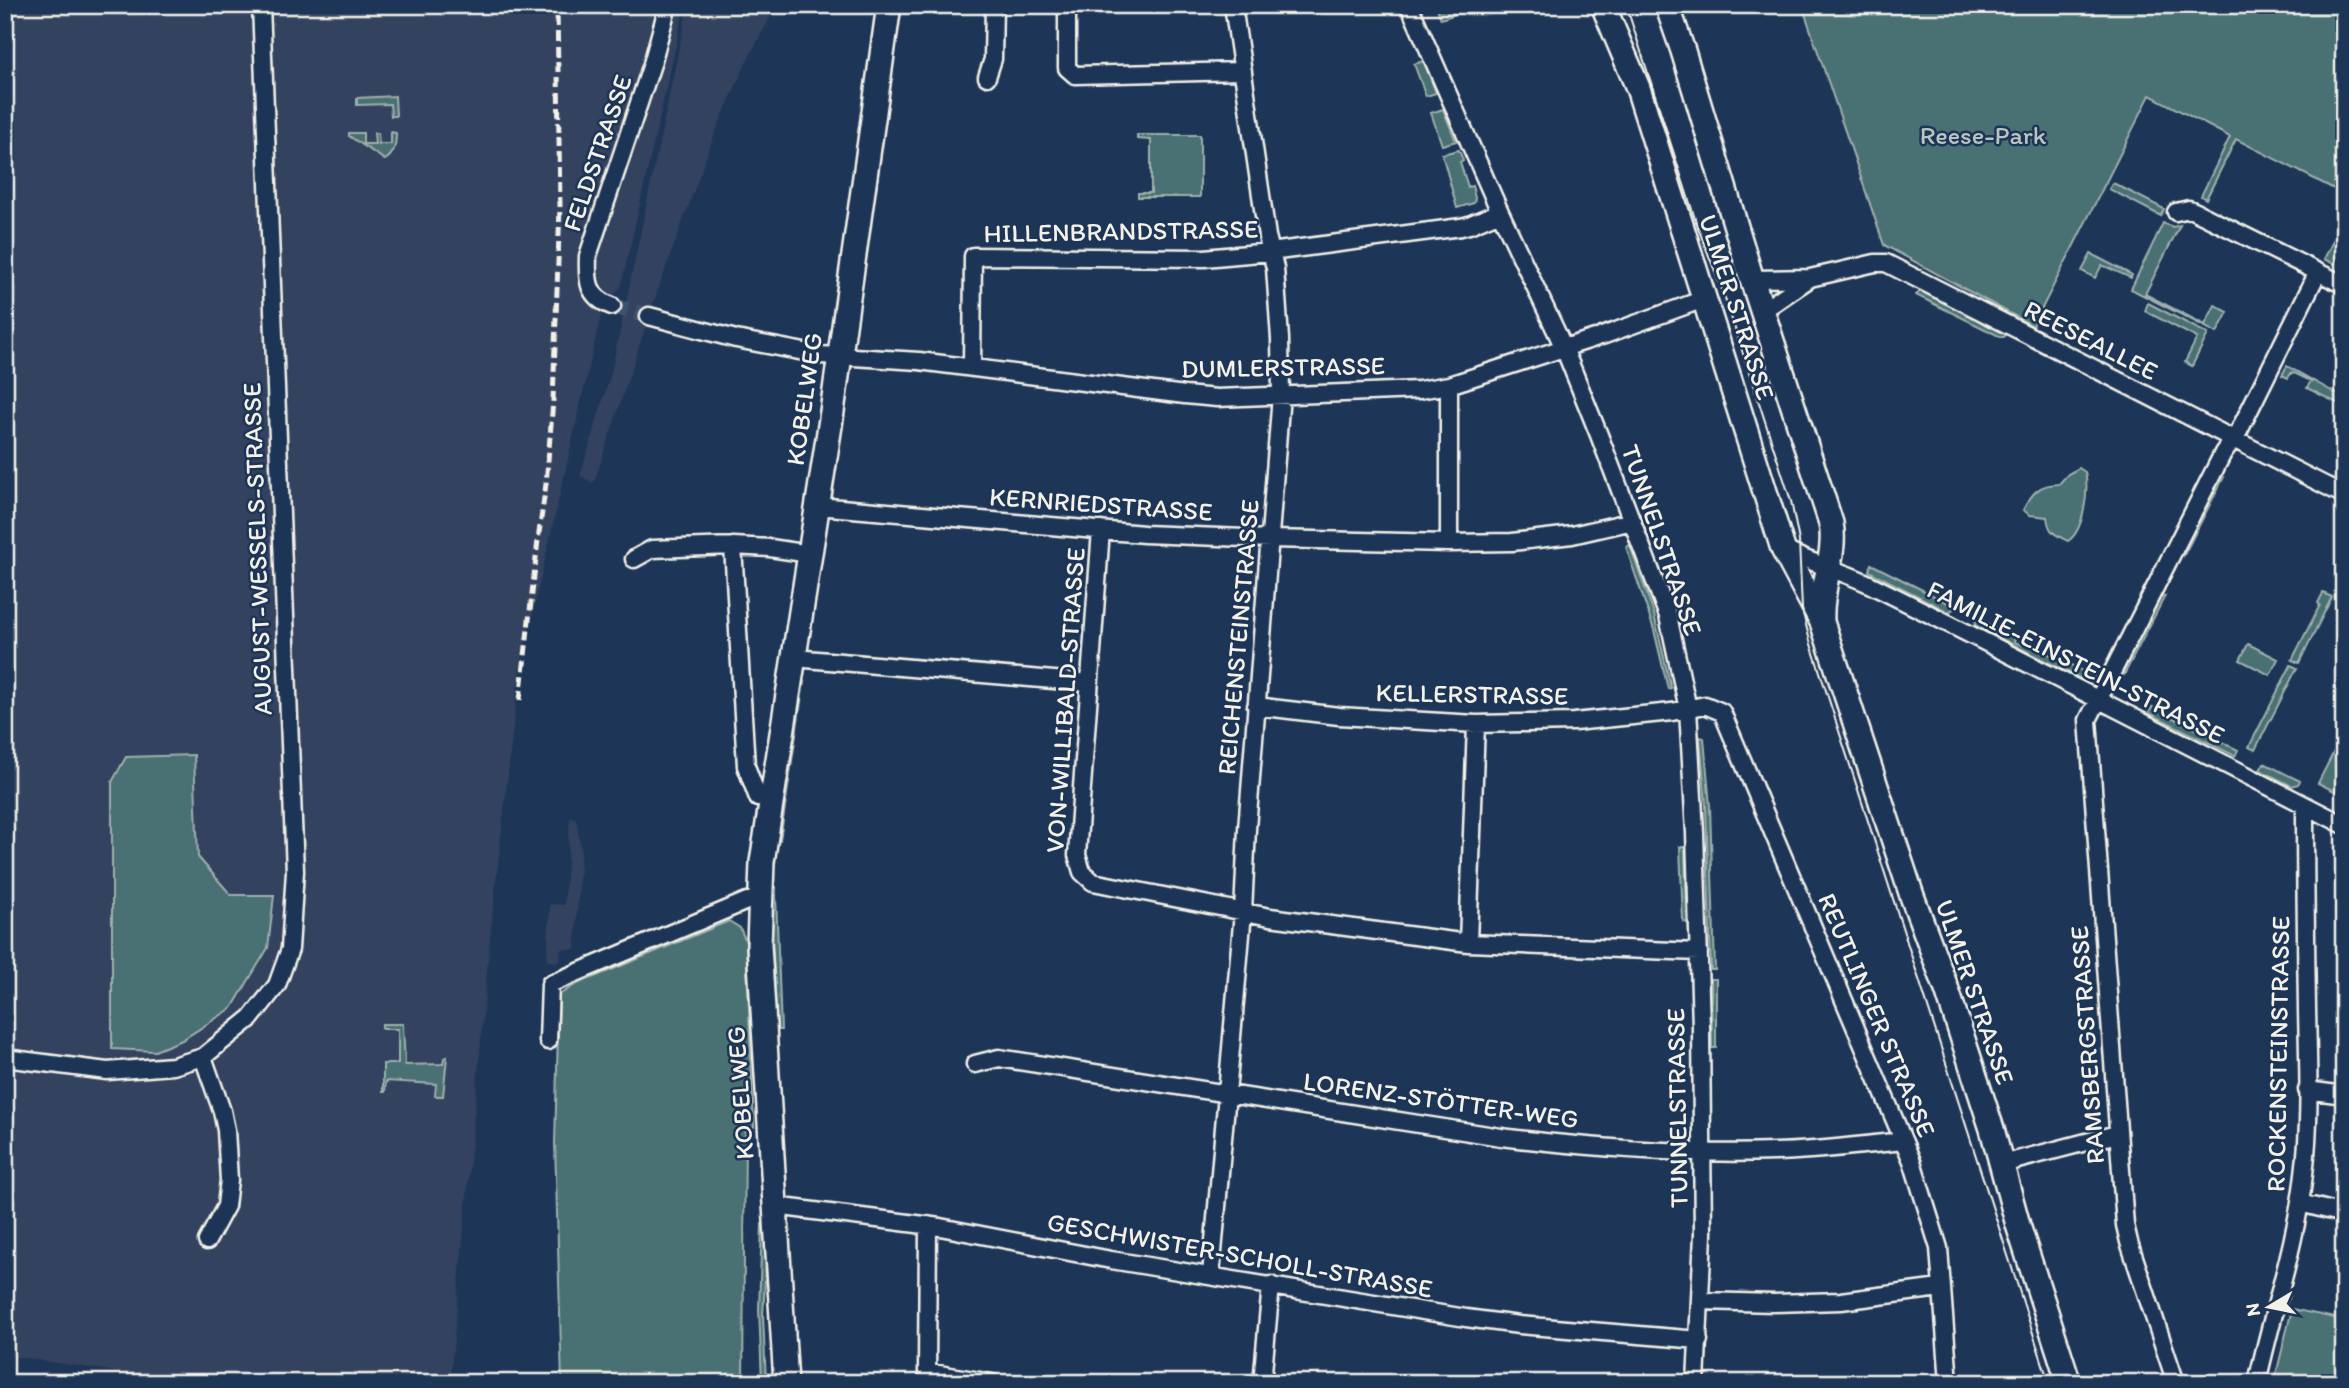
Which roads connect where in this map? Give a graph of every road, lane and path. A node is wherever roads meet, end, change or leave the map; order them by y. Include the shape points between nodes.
1 (261, 5) edge
2 (668, 5) edge
3 (890, 5) edge
4 (994, 5) edge
5 (1067, 5) edge
6 (1233, 5) edge
7 (1409, 5) edge
8 (1603, 5) edge
9 (1622, 5) edge
10 (1667, 5) edge
11 (1619, 43) junction
12 (1243, 71) junction
13 (987, 77) dead end
14 (1500, 212) junction
15 (2176, 212) dead end
16 (1270, 252) junction
17 (2317, 274) junction
18 (1810, 278) junction
19 (1752, 279) junction
20 (2344, 285) edge
21 (1704, 299) junction
22 (612, 306) tunnel mouth
23 (1762, 311) junction
24 (649, 316) tunnel mouth
25 (1564, 348) junction
26 (839, 358) junction
27 (972, 368) junction
28 (1449, 385) junction
29 (1281, 395) junction
30 (2231, 439) junction
31 (2344, 495) edge
32 (817, 506) junction
33 (1633, 521) junction
34 (1101, 530) junction
35 (1270, 539) junction
36 (1449, 543) junction
37 (733, 546) junction
38 (1783, 549) junction
39 (810, 554) junction
40 (634, 559) dead end
41 (1827, 568) junction
42 (1822, 622) junction
43 (794, 657) junction
44 (1089, 683) junction
45 (2098, 699) junction
46 (1256, 706) junction
47 (1688, 709) junction
48 (1476, 724) junction
49 (770, 799) junction
50 (2305, 806) junction
51 (2344, 825) edge
52 (759, 901) junction
53 (1243, 912) junction
54 (1468, 943) junction
55 (1699, 952) junction
56 (548, 1041) dead end
57 (203, 1057) junction
58 (5, 1058) edge
59 (975, 1064) dead end
60 (2307, 1090) junction
61 (1227, 1095) junction
62 (2344, 1095) edge
63 (2118, 1134) junction
64 (1903, 1141) junction
65 (1702, 1153) junction
66 (2002, 1164) junction
67 (2300, 1203) junction
68 (775, 1206) junction
69 (2344, 1214) edge
70 (928, 1225) junction
71 (207, 1241) dead end
72 (1211, 1275) junction
73 (1271, 1285) junction
74 (1941, 1289) junction
75 (1701, 1301) junction
76 (1699, 1340) junction
77 (786, 1383) edge
78 (992, 1383) edge
79 (1262, 1383) edge
80 (1696, 1383) edge
81 (1949, 1383) edge
82 (2069, 1383) edge
83 (2176, 1383) edge
84 (2257, 1383) edge

1 - 57 street, AUGUST-WESSELS-STRASSE via 295,865 293,932 284,968 267,999
2 - 22 street, FELDSTRASSE via 588,256 588,284 600,302
3 - 26 street, KOBELWEG
4 - 13 street via 993,59
5 - 12 street via 1066,61 1075,75
6 - 12 street, REICHENSTEINSTRASSE
7 - 14 street, TUNNELSTRASSE
8 - 11 street, ULMER STRASSE
9 - 11 street
10 - 19 street, ULMER STRASSE
11 - 21 street, ULMER STRASSE via 1638,89
12 - 16 street, REICHENSTEINSTRASSE
14 - 16 street, HILLENBRANDSTRASSE via 1469,225
14 - 25 street, TUNNELSTRASSE
15 - 17 street via 2189,209
16 - 27 street, HILLENBRANDSTRASSE via 1204,258 972,256
16 - 29 street, REICHENSTEINSTRASSE via 1279,316
17 - 20 street
17 - 30 street, RAMSBERGSTRASSE
18 - 19 street, REESEALLEE
18 - 23 street, REESEALLEE
18 - 30 street, REESEALLEE via 1886,263
19 - 23 street, ULMER STRASSE
21 - 25 street, DUMLERSTRASSE
21 - 38 street, ULMER STRASSE
23 - 41 street, ULMER STRASSE via 1830,523 1833,536
24 - 26 street via 736,339
25 - 28 street, DUMLERSTRASSE
25 - 33 street, TUNNELSTRASSE
26 - 27 street, DUMLERSTRASSE
26 - 32 street, KOBELWEG
27 - 29 street, DUMLERSTRASSE via 1204,397
28 - 29 street, DUMLERSTRASSE
28 - 36 street
29 - 35 street, REICHENSTEINSTRASSE
30 - 31 street, REESEALLEE
30 - 45 street, RAMSBERGSTRASSE
32 - 34 street, KERNRIEDSTRASSE
32 - 39 street, KOBELWEG
33 - 36 street, KERNRIEDSTRASSE via 1572,535
33 - 47 street, TUNNELSTRASSE via 1668,616
34 - 35 street, KERNRIEDSTRASSE
34 - 44 street, VON-WILLIBALD-STRASSE
35 - 36 street, KERNRIEDSTRASSE
35 - 46 street, REICHENSTEINSTRASSE
37 - 39 street
37 - 40 street via 652,550
37 - 49 street via 746,765 758,798
38 - 41 street, FAMILIE-EINSTEIN-STRASSE
38 - 42 street, ULMER STRASSE
39 - 43 street, KOBELWEG
41 - 42 street, ULMER STRASSE
41 - 45 street, FAMILIE-EINSTEIN-STRASSE
42 - 66 street, ULMER STRASSE
43 - 44 street
43 - 49 street, KOBELWEG
44 - 53 street, VON-WILLIBALD-STRASSE via 1077,855 1082,872 1093,882
45 - 50 street, FAMILIE-EINSTEIN-STRASSE
45 - 63 street, RAMSBERGSTRASSE via 2088,720 2088,739
46 - 48 street, KELLERSTRASSE
46 - 53 street, REICHENSTEINSTRASSE
47 - 48 street, KELLERSTRASSE via 1574,722
47 - 55 street, TUNNELSTRASSE
47 - 64 street, REUTLINGER STRASSE via 1704,705 1722,712
48 - 54 street
49 - 52 street, KOBELWEG
50 - 51 street, FAMILIE-EINSTEIN-STRASSE
50 - 60 street, ROCKENSTEINSTRASSE
52 - 56 street via 747,901 550,984
52 - 68 street, KOBELWEG
53 - 54 street, VON-WILLIBALD-STRASSE
53 - 61 street, REICHENSTEINSTRASSE
54 - 55 street, VON-WILLIBALD-STRASSE
55 - 65 street, TUNNELSTRASSE
57 - 58 street via 173,1066 107,1071
57 - 71 street via 222,1111 229,1180 226,1206
59 - 61 street, LORENZ-STÖTTER-WEG via 999,1058
60 - 62 street
60 - 67 street, ROCKENSTEINSTRASSE
61 - 65 street, LORENZ-STÖTTER-WEG via 1502,1137
61 - 72 street, REICHENSTEINSTRASSE
63 - 66 street
63 - 83 street, RAMSBERGSTRASSE via 2125,1225
64 - 65 street, LORENZ-STÖTTER-WEG via 1797,1151
64 - 74 street, REUTLINGER STRASSE via 1939,1248
65 - 75 street, TUNNELSTRASSE
66 - 82 street, ULMER STRASSE
67 - 69 street
67 - 84 street, ROCKENSTEINSTRASSE
68 - 70 street, GESCHWISTER-SCHOLL-STRASSE
68 - 77 street, KOBELWEG
70 - 72 street, GESCHWISTER-SCHOLL-STRASSE
70 - 78 street via 927,1372
72 - 73 street, GESCHWISTER-SCHOLL-STRASSE
73 - 76 street, GESCHWISTER-SCHOLL-STRASSE via 1507,1324
73 - 79 street
74 - 75 street via 1841,1301
74 - 81 street, REUTLINGER STRASSE
75 - 76 street, TUNNELSTRASSE
76 - 80 street, TUNNELSTRASSE

